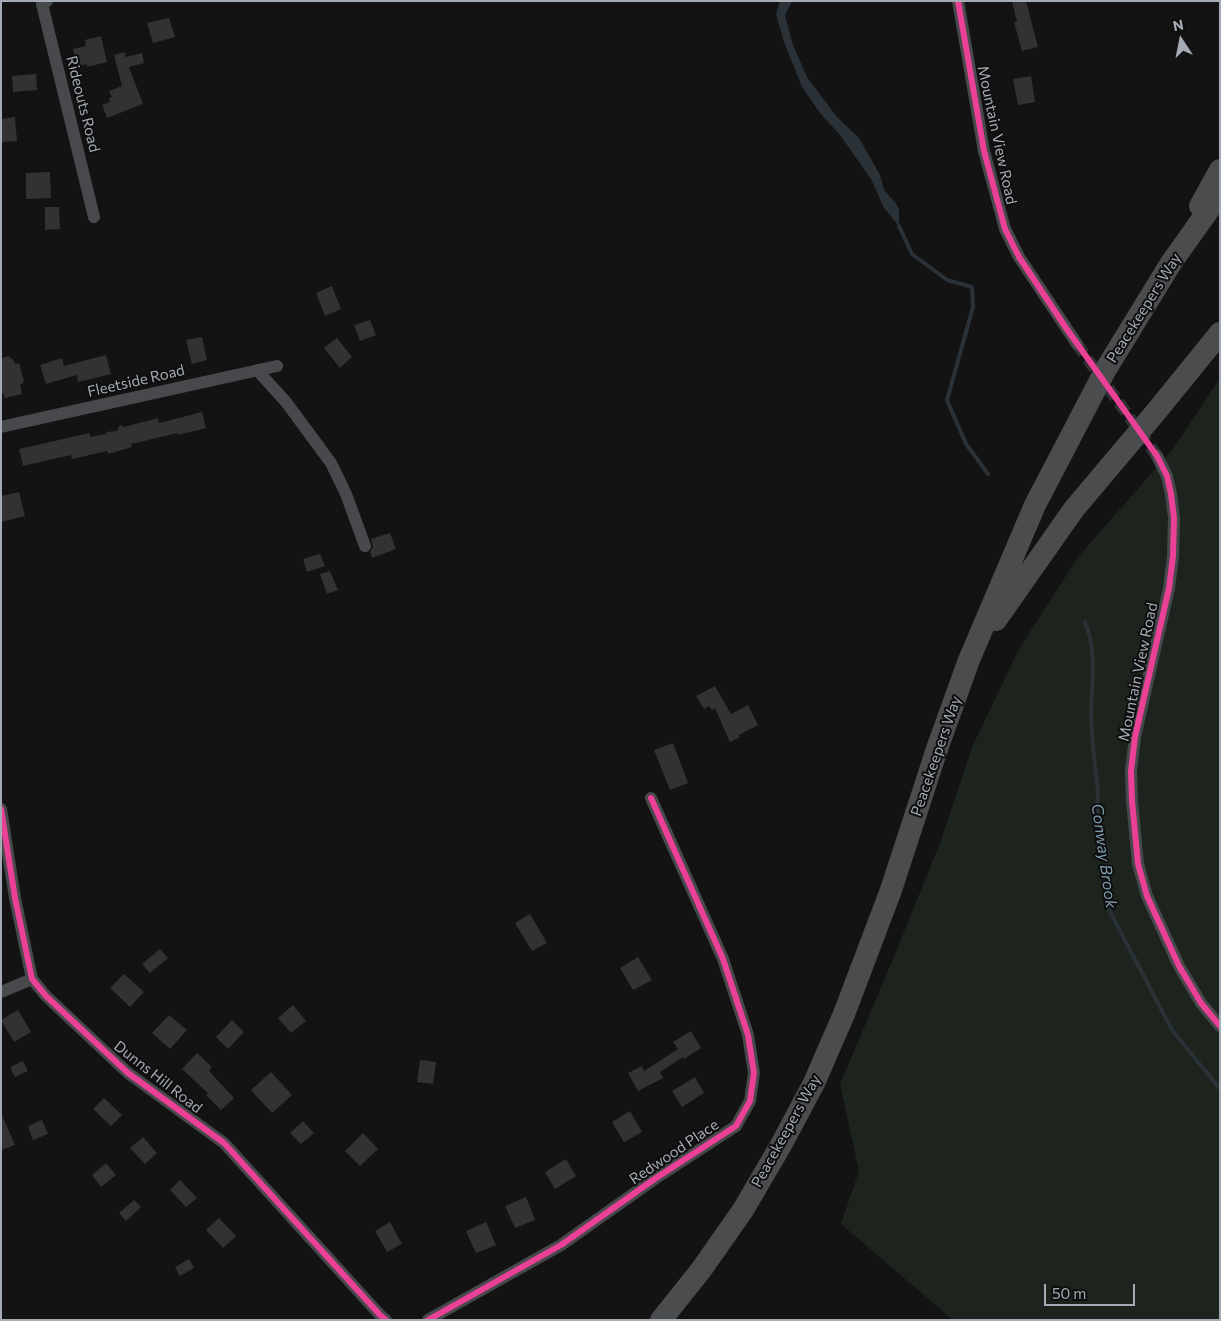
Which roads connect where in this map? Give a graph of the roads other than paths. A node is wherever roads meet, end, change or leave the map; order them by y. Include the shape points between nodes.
1 (48, 1) edge
2 (958, 1) edge
3 (1220, 170) edge
4 (1220, 194) edge
5 (94, 217) dead end
6 (1171, 263) junction
7 (1220, 333) edge
8 (1077, 344) tunnel mouth
9 (277, 366) dead end
10 (257, 370) junction
11 (1, 427) edge
12 (1157, 456) tunnel mouth
13 (364, 546) dead end
14 (969, 660) junction
15 (651, 798) dead end
16 (1, 809) edge
17 (32, 979) junction
18 (1, 992) edge
19 (1220, 1026) edge
20 (386, 1320) edge
21 (428, 1320) edge
22 (661, 1320) edge

1 - 5 street, Rideouts Road via 42,4
2 - 8 street, Mountain View Road via 984,151 1005,229
3 - 6 highway
4 - 6 highway, Peacekeepers Way
6 - 14 highway, Peacekeepers Way via 1106,369 1035,505
7 - 14 highway via 1074,509
9 - 10 street, Fleetside Road
10 - 11 street, Fleetside Road
10 - 13 street via 286,402 331,463
12 - 19 street, Mountain View Road via 1172,494 1173,556 1169,588 1135,737 1131,771 1138,864 1155,914 1179,966 1201,1003
14 - 22 highway, Peacekeepers Way via 891,890 814,1083 743,1210
15 - 21 street, Redwood Place via 726,968 748,1035 754,1073 750,1101 736,1126 561,1245
16 - 17 street, Dunns Hill Road
17 - 18 street
17 - 20 street, Dunns Hill Road via 128,1073 224,1142

